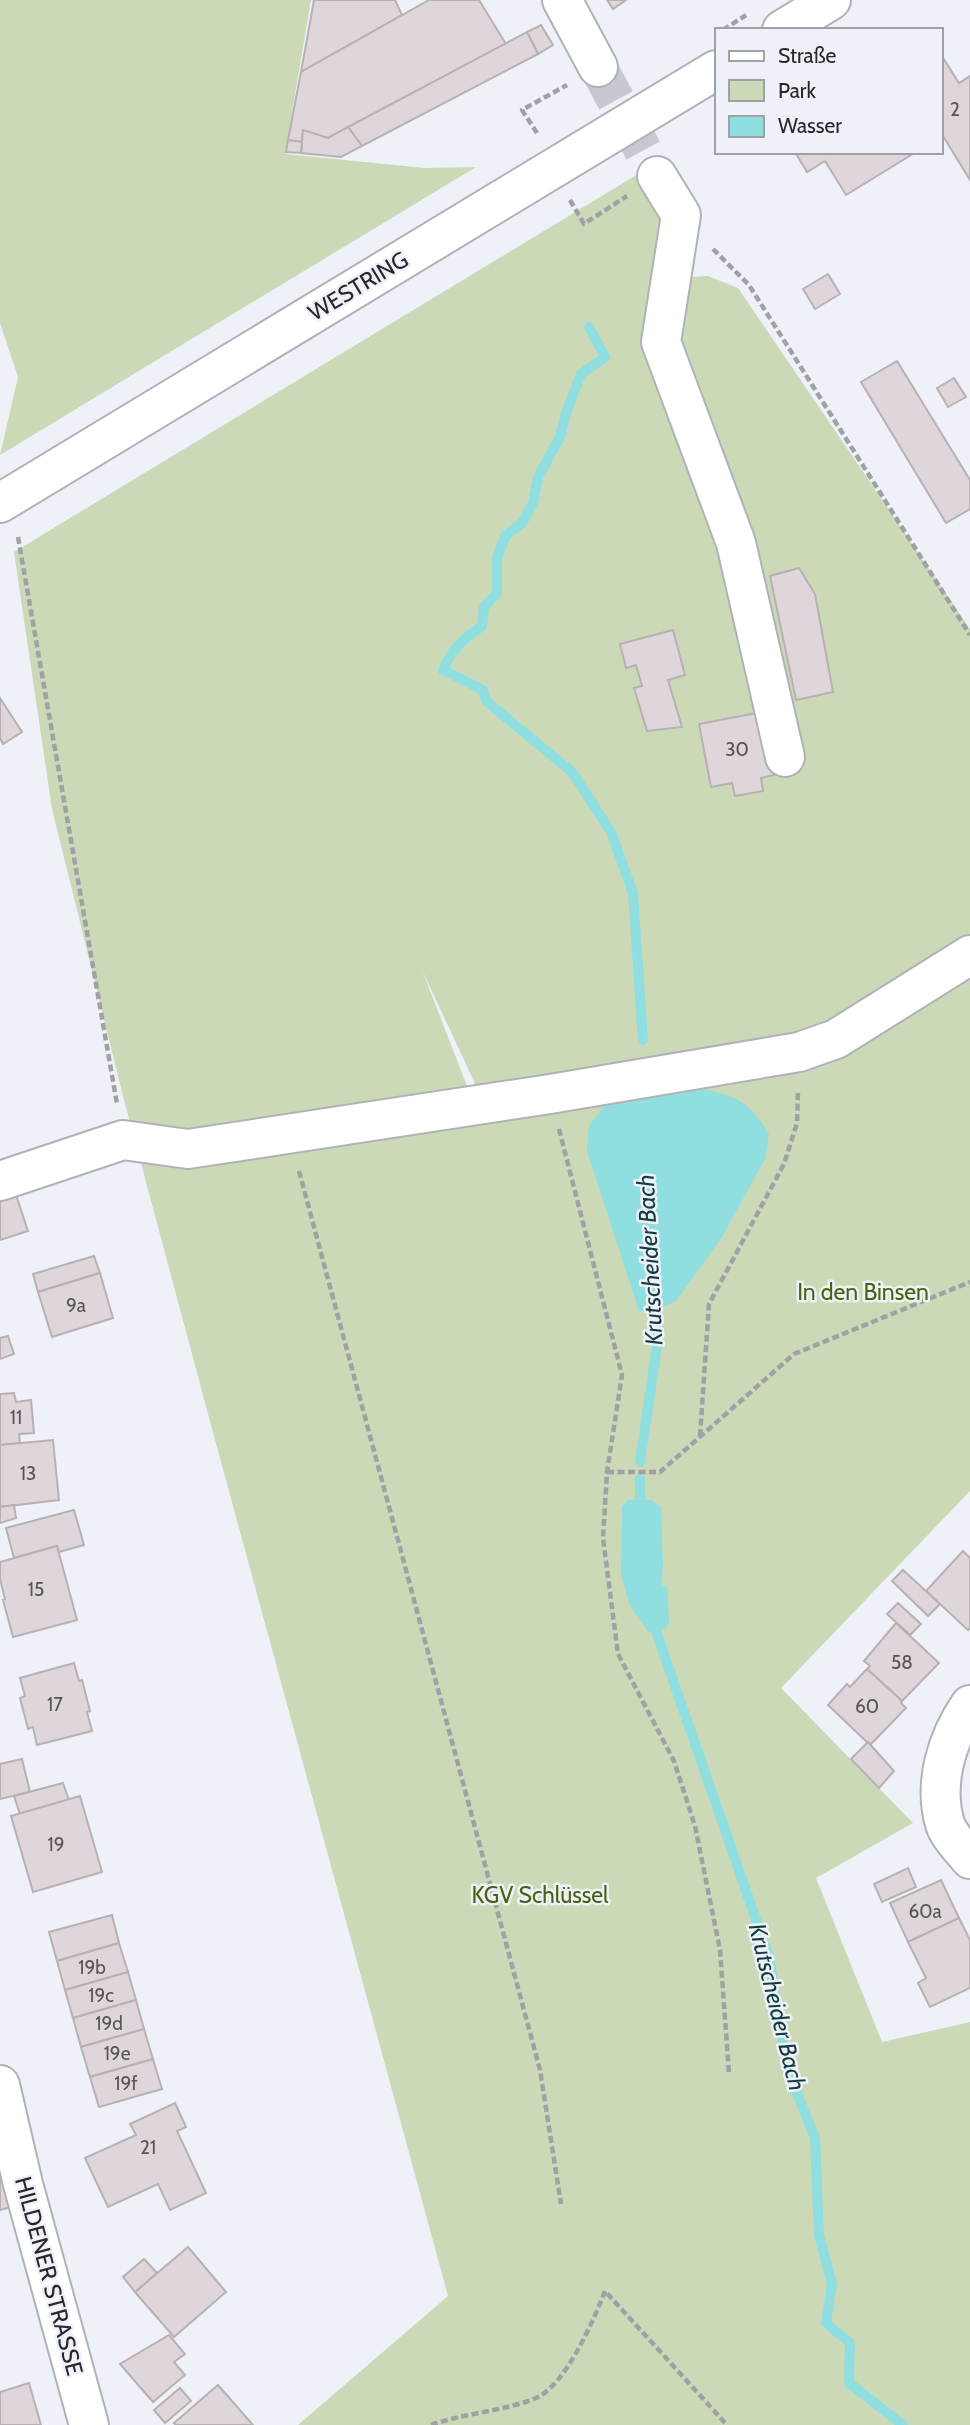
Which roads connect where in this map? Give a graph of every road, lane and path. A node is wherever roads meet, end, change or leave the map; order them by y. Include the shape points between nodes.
1 (562, 0) edge
2 (831, 0) edge
3 (785, 28) edge
4 (598, 67) joint
5 (715, 71) edge
6 (548, 156) junction
7 (657, 176) joint
8 (681, 215) junction
9 (6, 499) edge
10 (970, 635) edge
11 (785, 757) dead end
12 (970, 955) edge
13 (799, 1052) junction
14 (550, 1094) junction
15 (289, 1133) junction
16 (123, 1140) junction
17 (0, 1181) edge
18 (970, 1282) edge
19 (700, 1437) junction
20 (607, 1472) junction
21 (970, 1705) edge
22 (970, 1859) edge
23 (729, 2073) dead end
24 (0, 2085) edge
25 (561, 2204) dead end
26 (89, 2425) edge
27 (431, 2425) edge
28 (727, 2425) edge

1 - 4 main road
2 - 3 main road
4 - 6 path via 522,110
5 - 6 main road, WESTRING
6 - 7 path via 584,224
6 - 9 main road, WESTRING
7 - 8 main road
8 - 10 path via 748,285
8 - 11 main road via 661,342 736,544
9 - 16 path
12 - 13 main road via 836,1039
13 - 14 main road
13 - 19 path via 797,1123 784,1164 709,1304
14 - 15 main road
14 - 20 path via 622,1375
15 - 16 main road via 188,1149
15 - 25 path via 540,2070
16 - 17 main road
18 - 19 path via 794,1354
19 - 20 path via 660,1472
20 - 23 path via 603,1538 618,1654 674,1761 695,1826 720,1950
21 - 22 main road via 944,1758 940,1794 945,1826
24 - 26 main road, HILDENER STRASSE
27 - 28 path via 538,2398 560,2381 605,2291

